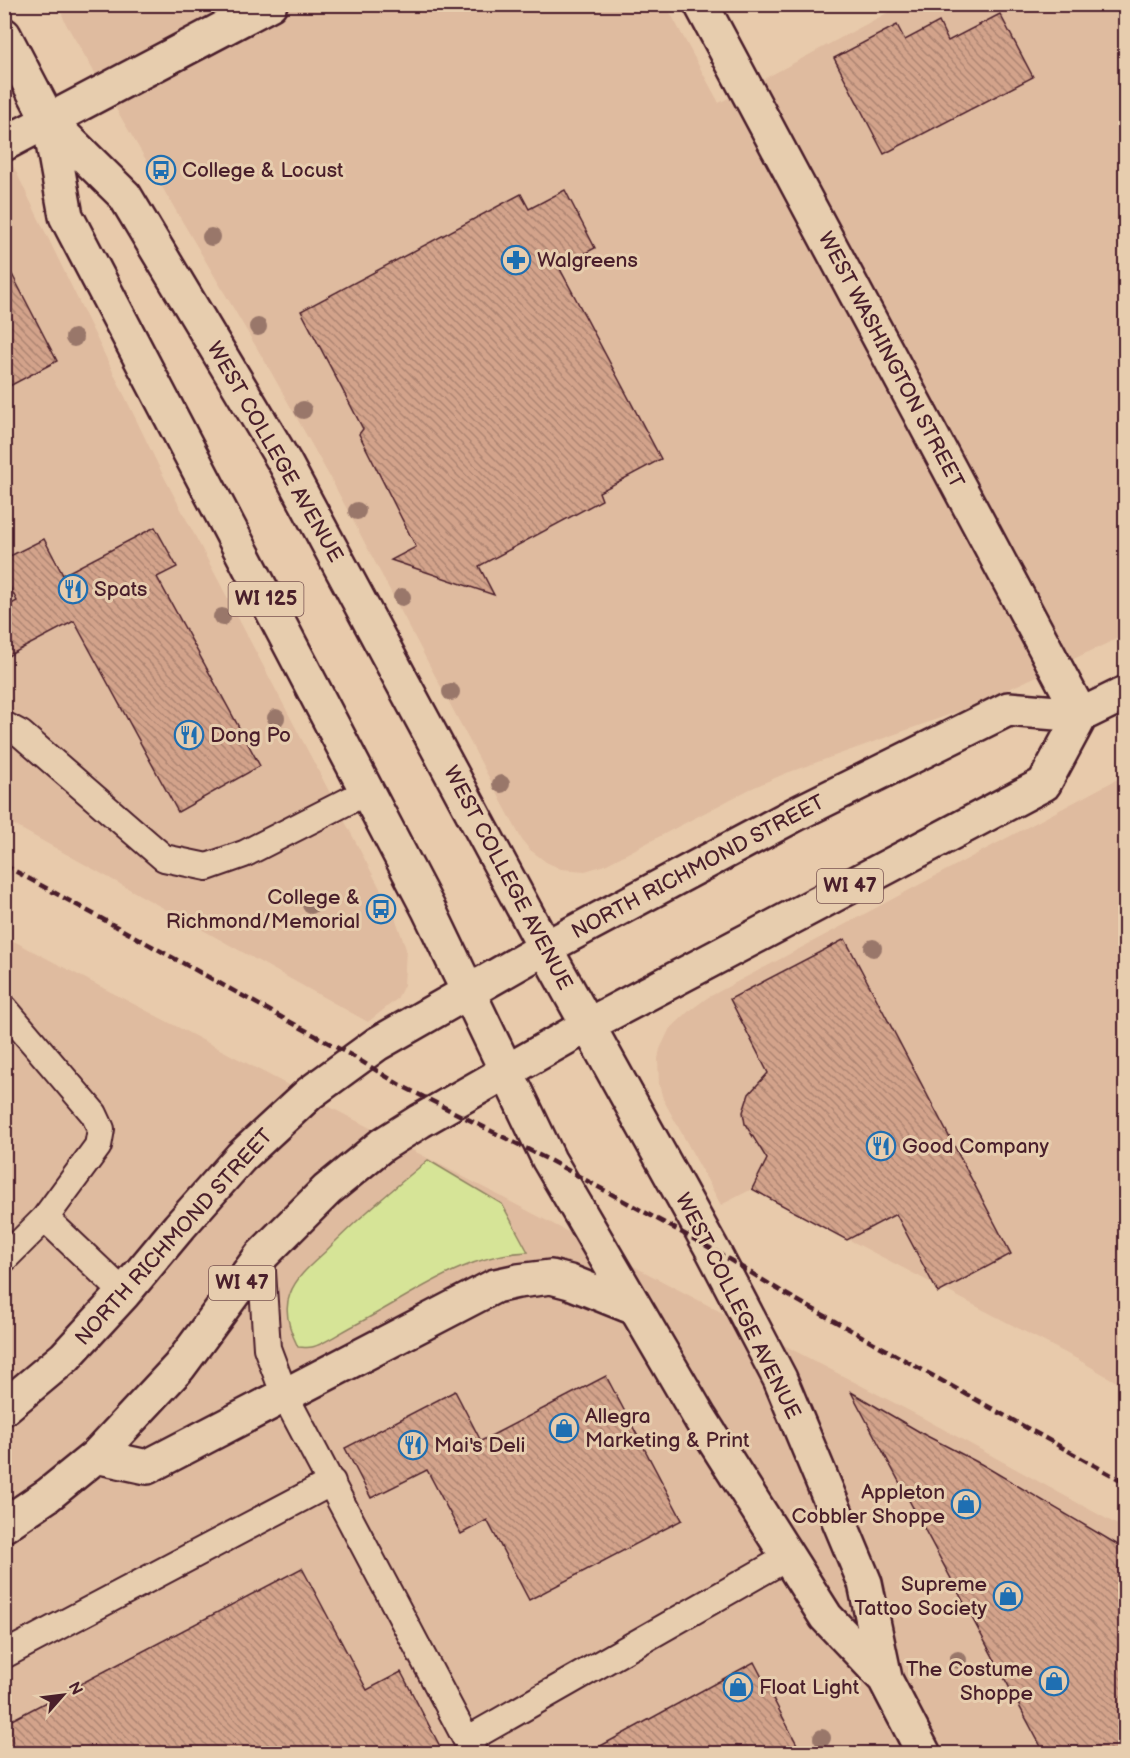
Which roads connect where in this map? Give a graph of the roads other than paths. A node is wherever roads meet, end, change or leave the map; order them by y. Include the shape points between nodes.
1 (270, 4) edge
2 (701, 4) edge
3 (4, 35) edge
4 (49, 121) junction
5 (4, 144) edge
6 (1125, 693) edge
7 (1081, 716) junction
8 (4, 725) edge
9 (366, 792) junction
10 (545, 948) junction
11 (468, 992) junction
12 (4, 1008) edge
13 (588, 1025) junction
14 (506, 1071) junction
15 (45, 1218) junction
16 (261, 1256) junction
17 (4, 1259) edge
18 (124, 1293) junction
19 (635, 1308) junction
20 (285, 1396) junction
21 (4, 1408) edge
22 (96, 1456) junction
23 (332, 1482) junction
24 (4, 1525) edge
25 (788, 1557) junction
26 (4, 1655) edge
27 (885, 1679) junction
28 (470, 1747) edge
29 (924, 1754) edge

1 - 4 main road
2 - 7 main road, WEST WASHINGTON STREET
3 - 4 main road, WEST COLLEGE AVENUE / WI 125
4 - 5 main road
4 - 9 main road, WEST COLLEGE AVENUE / WI 125 via 66,216
4 - 10 main road, WEST COLLEGE AVENUE / WI 125 via 125,196 278,453
6 - 7 main road
7 - 10 main road, NORTH RICHMOND STREET via 1008,709 796,814
7 - 13 main road, WI 47 via 1044,784
8 - 9 lane via 21,734 164,858 207,867 244,854
9 - 11 main road, WEST COLLEGE AVENUE / WI 125
10 - 11 main road, NORTH RICHMOND STREET
10 - 13 main road, WEST COLLEGE AVENUE / WI 125
11 - 14 main road, WEST COLLEGE AVENUE / WI 125
11 - 18 main road, NORTH RICHMOND STREET via 377,1044 310,1093 241,1157
12 - 15 lane via 94,1114 101,1129 98,1146
13 - 14 main road, WI 47
13 - 27 main road, WEST COLLEGE AVENUE via 780,1379 865,1583
14 - 16 main road, WI 47 via 382,1145 327,1190
14 - 19 main road, WEST COLLEGE AVENUE via 549,1160
15 - 17 lane
15 - 18 lane
16 - 20 lane via 267,1348
16 - 22 main road, WI 47 via 179,1367
18 - 21 main road, NORTH RICHMOND STREET via 65,1357
19 - 20 main road via 570,1281 551,1278 495,1286
19 - 25 main road, WEST COLLEGE AVENUE
20 - 22 main road via 147,1467
20 - 23 lane
22 - 24 main road, WI 47
23 - 26 lane
23 - 28 lane
25 - 27 main road, WEST COLLEGE AVENUE via 826,1617
25 - 28 lane
27 - 29 main road, WEST COLLEGE AVENUE

